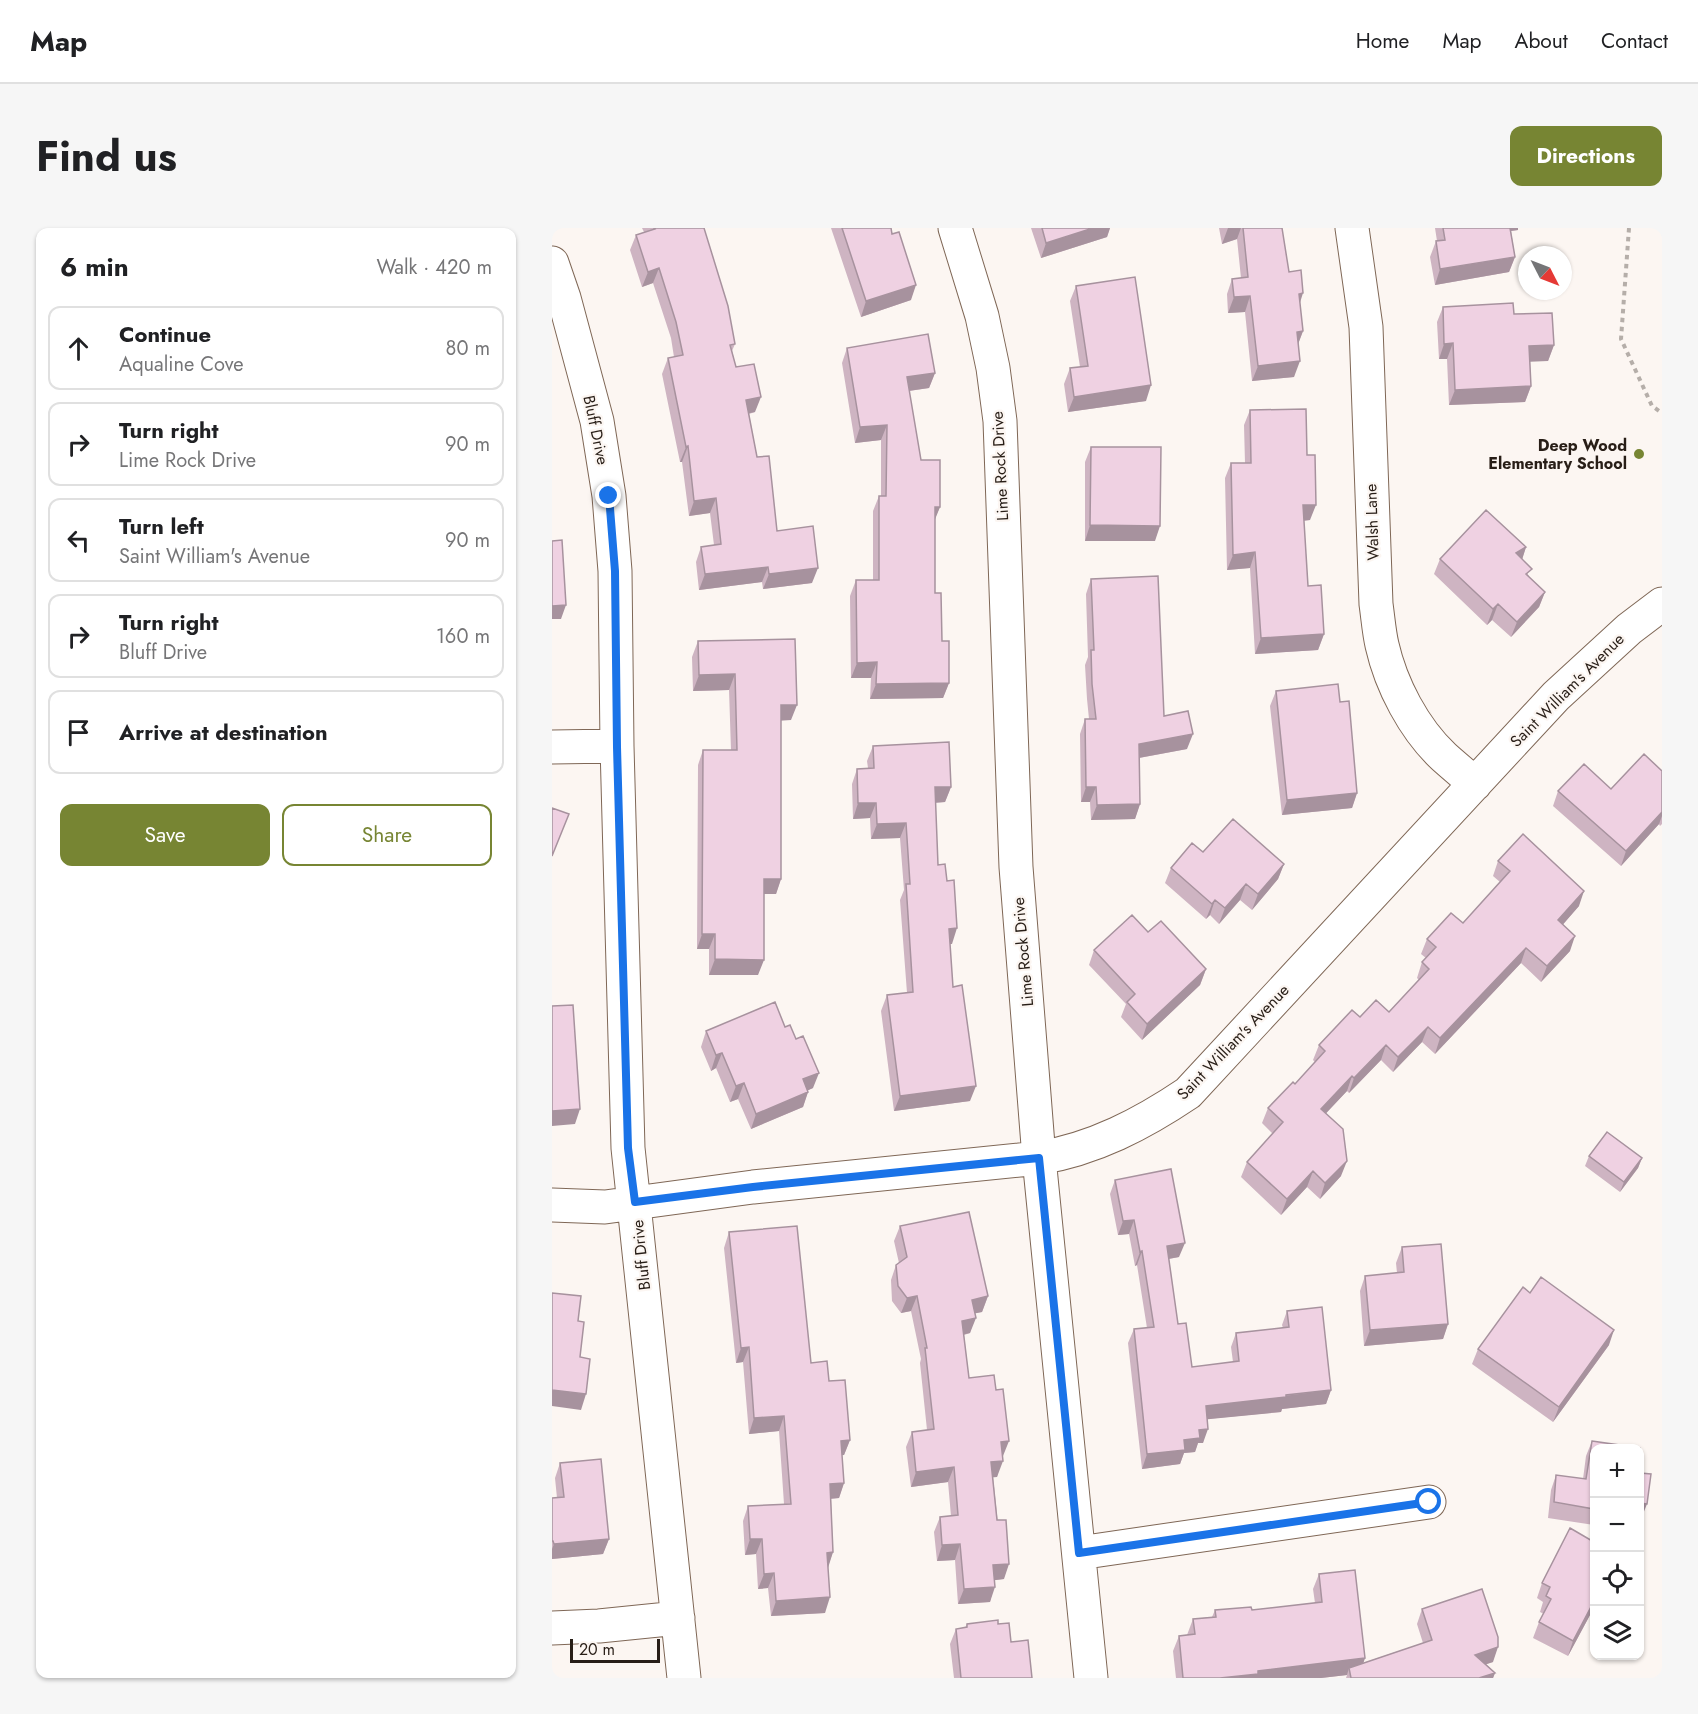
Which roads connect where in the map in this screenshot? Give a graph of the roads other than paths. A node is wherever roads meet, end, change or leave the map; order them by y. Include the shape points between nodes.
1 (955, 228) edge
2 (1352, 228) edge
3 (552, 263) edge
4 (1662, 604) edge
5 (552, 747) edge
6 (617, 747) junction
7 (1475, 784) junction
8 (1039, 1158) junction
9 (635, 1202) junction
10 (552, 1205) edge
11 (1429, 1502) dead end
12 (1079, 1553) junction
13 (678, 1618) junction
14 (552, 1628) edge
15 (684, 1678) edge
16 (1091, 1678) edge

1 - 8 street, Lime Rock Drive via 982,316 1000,422 1016,867
2 - 7 street, Walsh Lane via 1366,327 1375,593 1382,646 1406,706 1429,741
3 - 6 street, Bluff Drive via 597,422 609,496 615,571
4 - 7 street, Saint William's Avenue via 1556,696
5 - 6 street
6 - 9 street, Bluff Drive via 628,1148
7 - 8 street, Saint William's Avenue via 1188,1093 1105,1140
8 - 9 street, Saint William's Avenue
8 - 12 street, Lime Rock Drive
9 - 10 street, Saint William's Avenue via 605,1207
9 - 13 street, Bluff Drive
11 - 12 street
12 - 16 street, Lime Rock Drive
13 - 14 street
13 - 15 street, Bluff Drive

